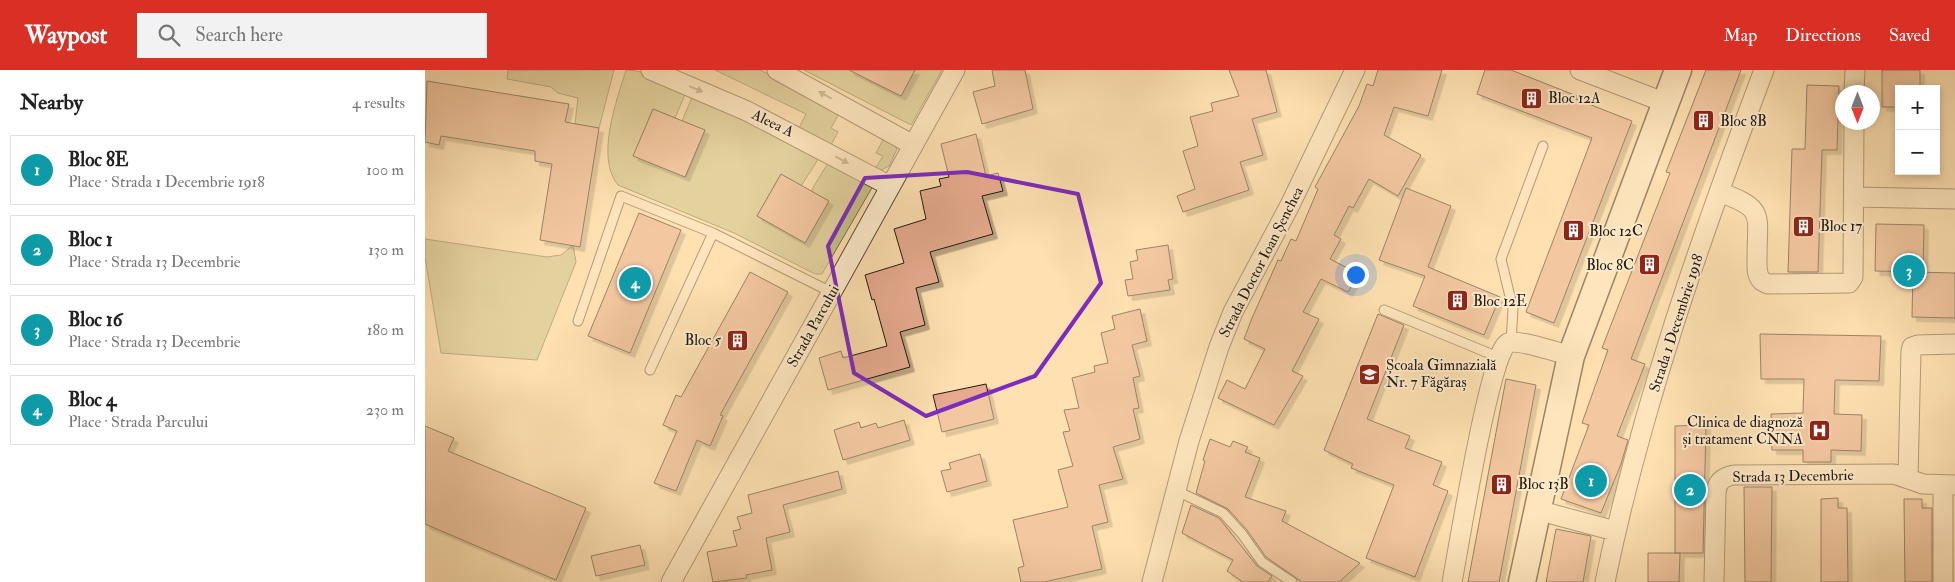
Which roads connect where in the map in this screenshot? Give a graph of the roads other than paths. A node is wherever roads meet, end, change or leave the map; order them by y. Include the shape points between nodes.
1 (651, 70) edge
2 (777, 70) edge
3 (955, 70) edge
4 (1355, 70) edge
5 (1580, 70) edge
6 (1678, 70) edge
7 (1764, 70) edge
8 (1855, 70) edge
9 (1854, 85) edge
10 (1666, 103) junction
11 (1854, 130) edge
12 (913, 145) junction
13 (1543, 146) dead end
14 (890, 186) junction
15 (1719, 192) junction
16 (1854, 197) junction
17 (1955, 198) edge
18 (713, 233) junction
19 (831, 292) junction
20 (1384, 310) dead end
21 (578, 321) dead end
22 (1511, 342) junction
23 (1955, 344) edge
24 (1571, 356) junction
25 (1498, 357) junction
26 (650, 370) dead end
27 (1908, 478) junction
28 (1949, 485) edge
29 (1177, 491) junction
30 (1537, 510) junction
31 (1615, 531) junction
32 (671, 582) edge
33 (1152, 582) edge
34 (1292, 582) edge
35 (1452, 582) edge
36 (1523, 582) edge
37 (1605, 582) edge
38 (1714, 582) edge
39 (1943, 582) edge

1 -> 14 street, Aleea A via 747,111
12 -> 2 street
3 - 12 street, Strada Parcului
4 - 29 street, Strada Doctor Ioan Șenchea via 1290,205 1233,312 1205,385
5 - 10 street
6 - 10 street
7 - 15 street, Strada 1 Decembrie 1918
8 - 9 street
10 - 24 street
11 - 16 street
12 - 14 street, Strada Parcului
13 - 22 lane via 1501,259 1513,309
14 - 19 street, Strada Parcului
15 - 16 street via 1755,209 1757,270 1759,279 1768,284 1849,284 1853,277
15 - 31 street, Strada 1 Decembrie 1918 via 1662,365
16 - 17 street
18 - 19 lane
18 - 21 lane via 621,196
18 - 26 lane
19 - 32 street, Strada Parcului
20 - 25 lane
22 - 24 street
22 - 25 street
23 - 27 street via 1912,347
24 - 30 street
25 - 35 street
27 - 28 street, Strada 13 Decembrie via 1923,484
27 - 38 street, Strada 13 Decembrie via 1894,474 1725,477 1719,482 1716,493
28 - 39 street, Strada 13 Decembrie
29 - 33 street, Strada Doctor Ioan Șenchea
29 - 34 lane via 1223,514 1261,562
30 - 31 street
30 - 36 street
31 - 37 street, Strada 1 Decembrie 1918

